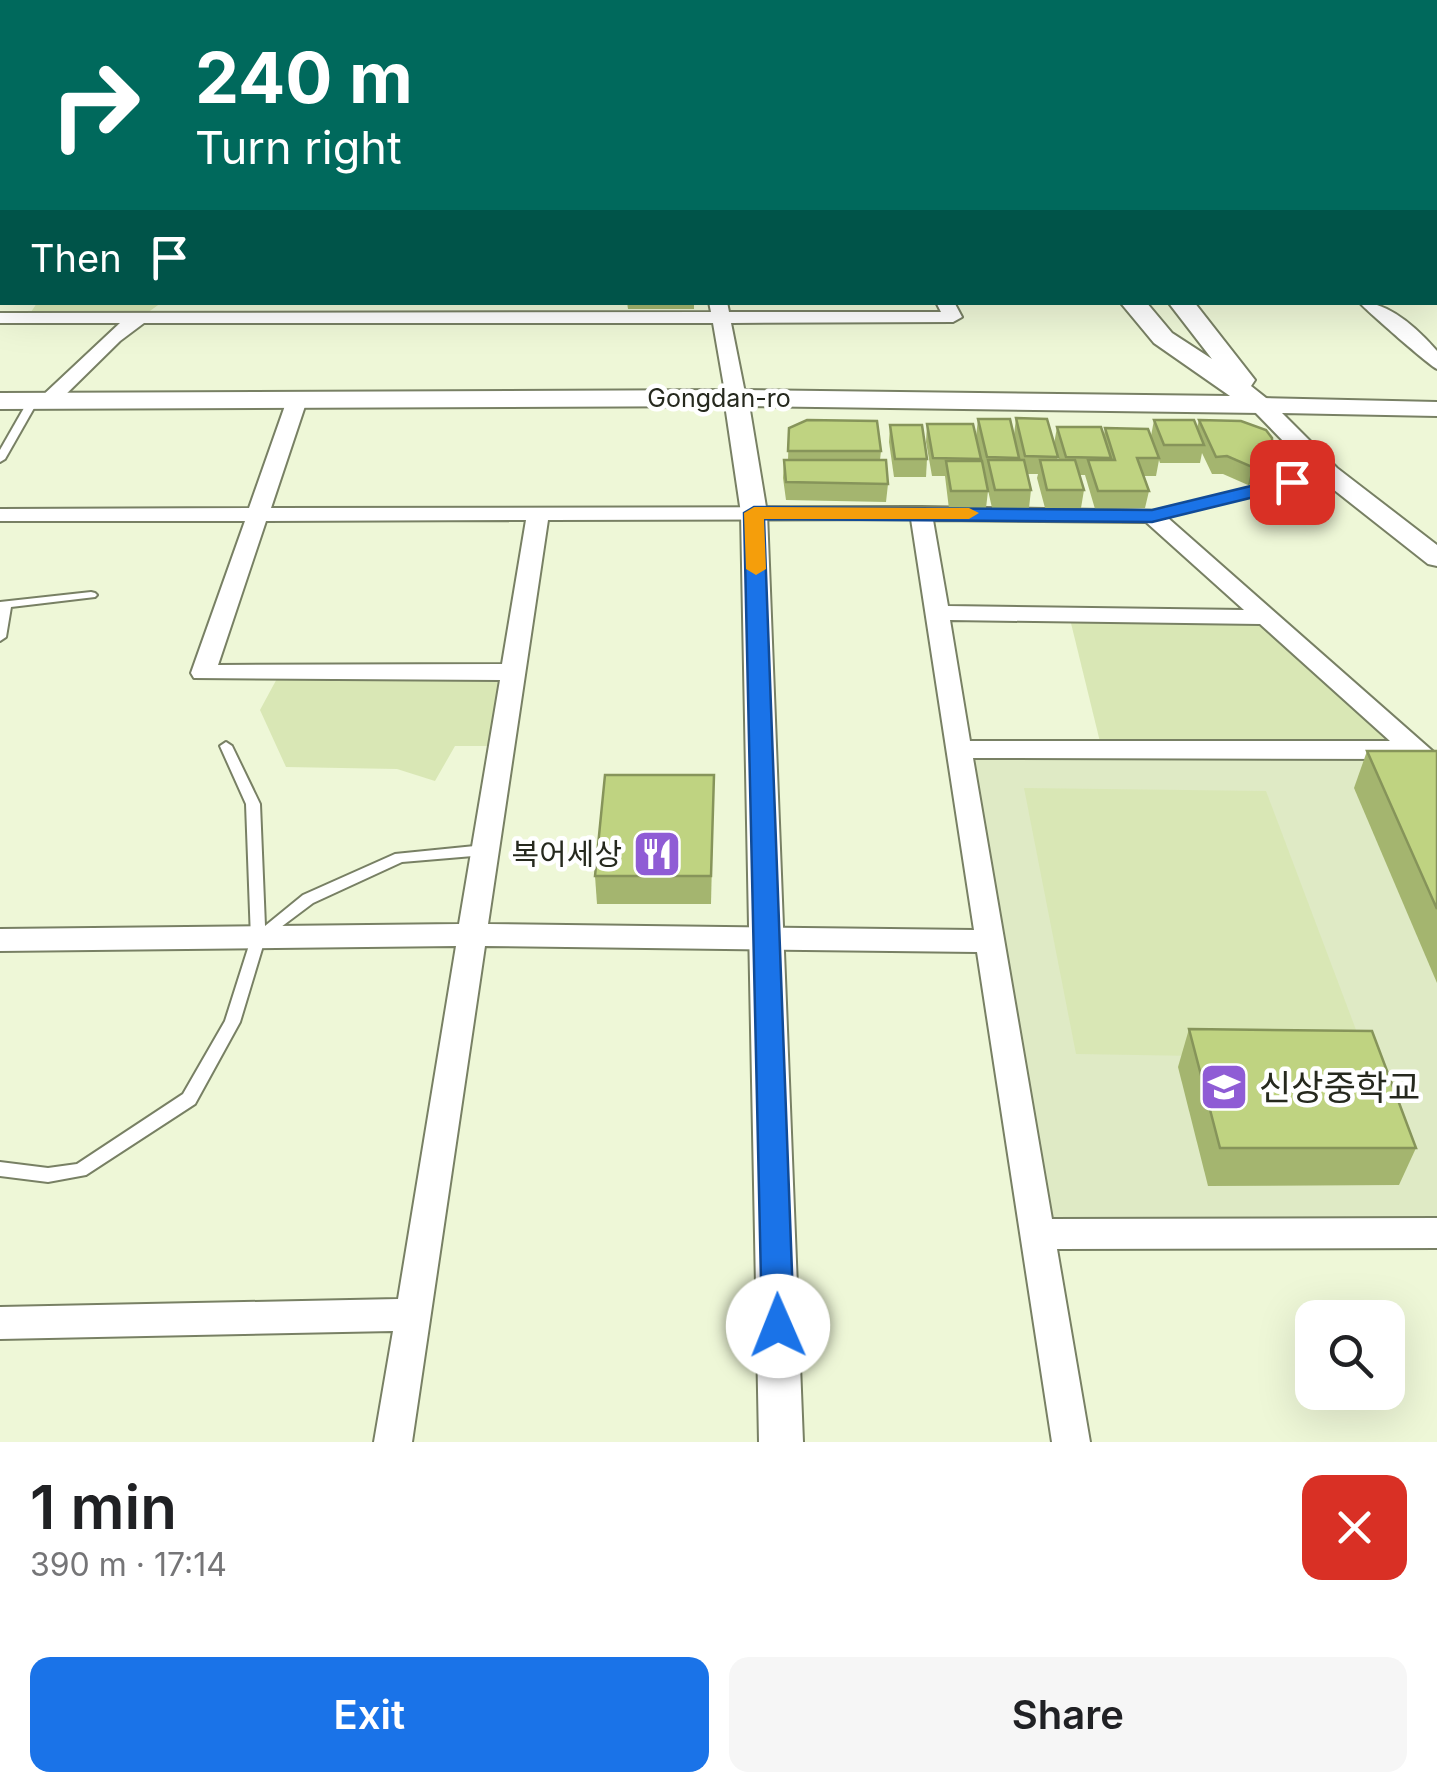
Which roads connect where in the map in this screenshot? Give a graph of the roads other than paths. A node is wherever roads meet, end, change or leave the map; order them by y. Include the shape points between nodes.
1 (157, 305) edge
2 (947, 305) edge
3 (1135, 305) edge
4 (1182, 305) edge
5 (1372, 305) edge
6 (719, 309) edge
7 (0, 318) edge
8 (140, 318) junction
9 (1437, 363) edge
10 (736, 398) junction
11 (40, 400) junction
12 (297, 400) junction
13 (0, 401) edge
14 (1261, 405) junction
15 (1437, 409) edge
16 (0, 459) edge
17 (1328, 473) junction
18 (538, 512) junction
19 (921, 512) junction
20 (754, 513) junction
21 (260, 514) junction
22 (0, 515) edge
23 (1152, 516) junction
24 (1437, 558) edge
25 (91, 595) dead end
26 (3, 605) edge
27 (936, 613) junction
28 (1266, 616) junction
29 (0, 637) edge
30 (513, 672) junction
31 (226, 746) dead end
32 (957, 749) junction
33 (1416, 750) junction
34 (1437, 769) edge
35 (485, 850) junction
36 (471, 934) junction
37 (768, 938) junction
38 (258, 939) junction
39 (0, 940) edge
40 (988, 941) junction
41 (0, 1170) edge
42 (1437, 1233) edge
43 (1035, 1234) junction
44 (411, 1315) junction
45 (0, 1323) edge
46 (393, 1442) edge
47 (781, 1442) edge
48 (1071, 1442) edge

1 - 8 street
2 - 6 street via 953,317
3 - 14 main road via 1163,338
4 - 14 main road
5 - 9 street
6 - 8 street
6 - 10 street
7 - 8 street
8 - 11 street
10 - 12 main road, Gongdan-ro
10 - 14 main road, Gongdan-ro
10 - 20 street
11 - 12 main road, Gongdan-ro
11 - 13 main road, Gongdan-ro
11 - 16 lane
12 - 21 street
14 - 15 street, Gongdan-ro
14 - 17 street
17 - 23 lane
17 - 24 street
18 - 20 street
18 - 21 street
18 - 30 street
19 - 20 street
19 - 23 street
19 - 27 street
20 - 37 street
21 - 22 street
21 - 30 street via 203,673
23 - 28 street
25 - 26 lane
26 - 29 lane
27 - 28 street
27 - 32 street
28 - 33 street
30 - 35 street
31 - 38 lane via 253,804
32 - 33 street
32 - 40 street
33 - 34 street
35 - 36 street
35 - 38 lane via 400,857 308,900
36 - 37 street
36 - 38 street
36 - 44 street
37 - 40 street
37 - 47 street
38 - 39 street
38 - 41 lane via 232,1022 189,1098 80,1170
40 - 43 street
42 - 43 street
43 - 48 street
44 - 45 street
44 - 46 street

